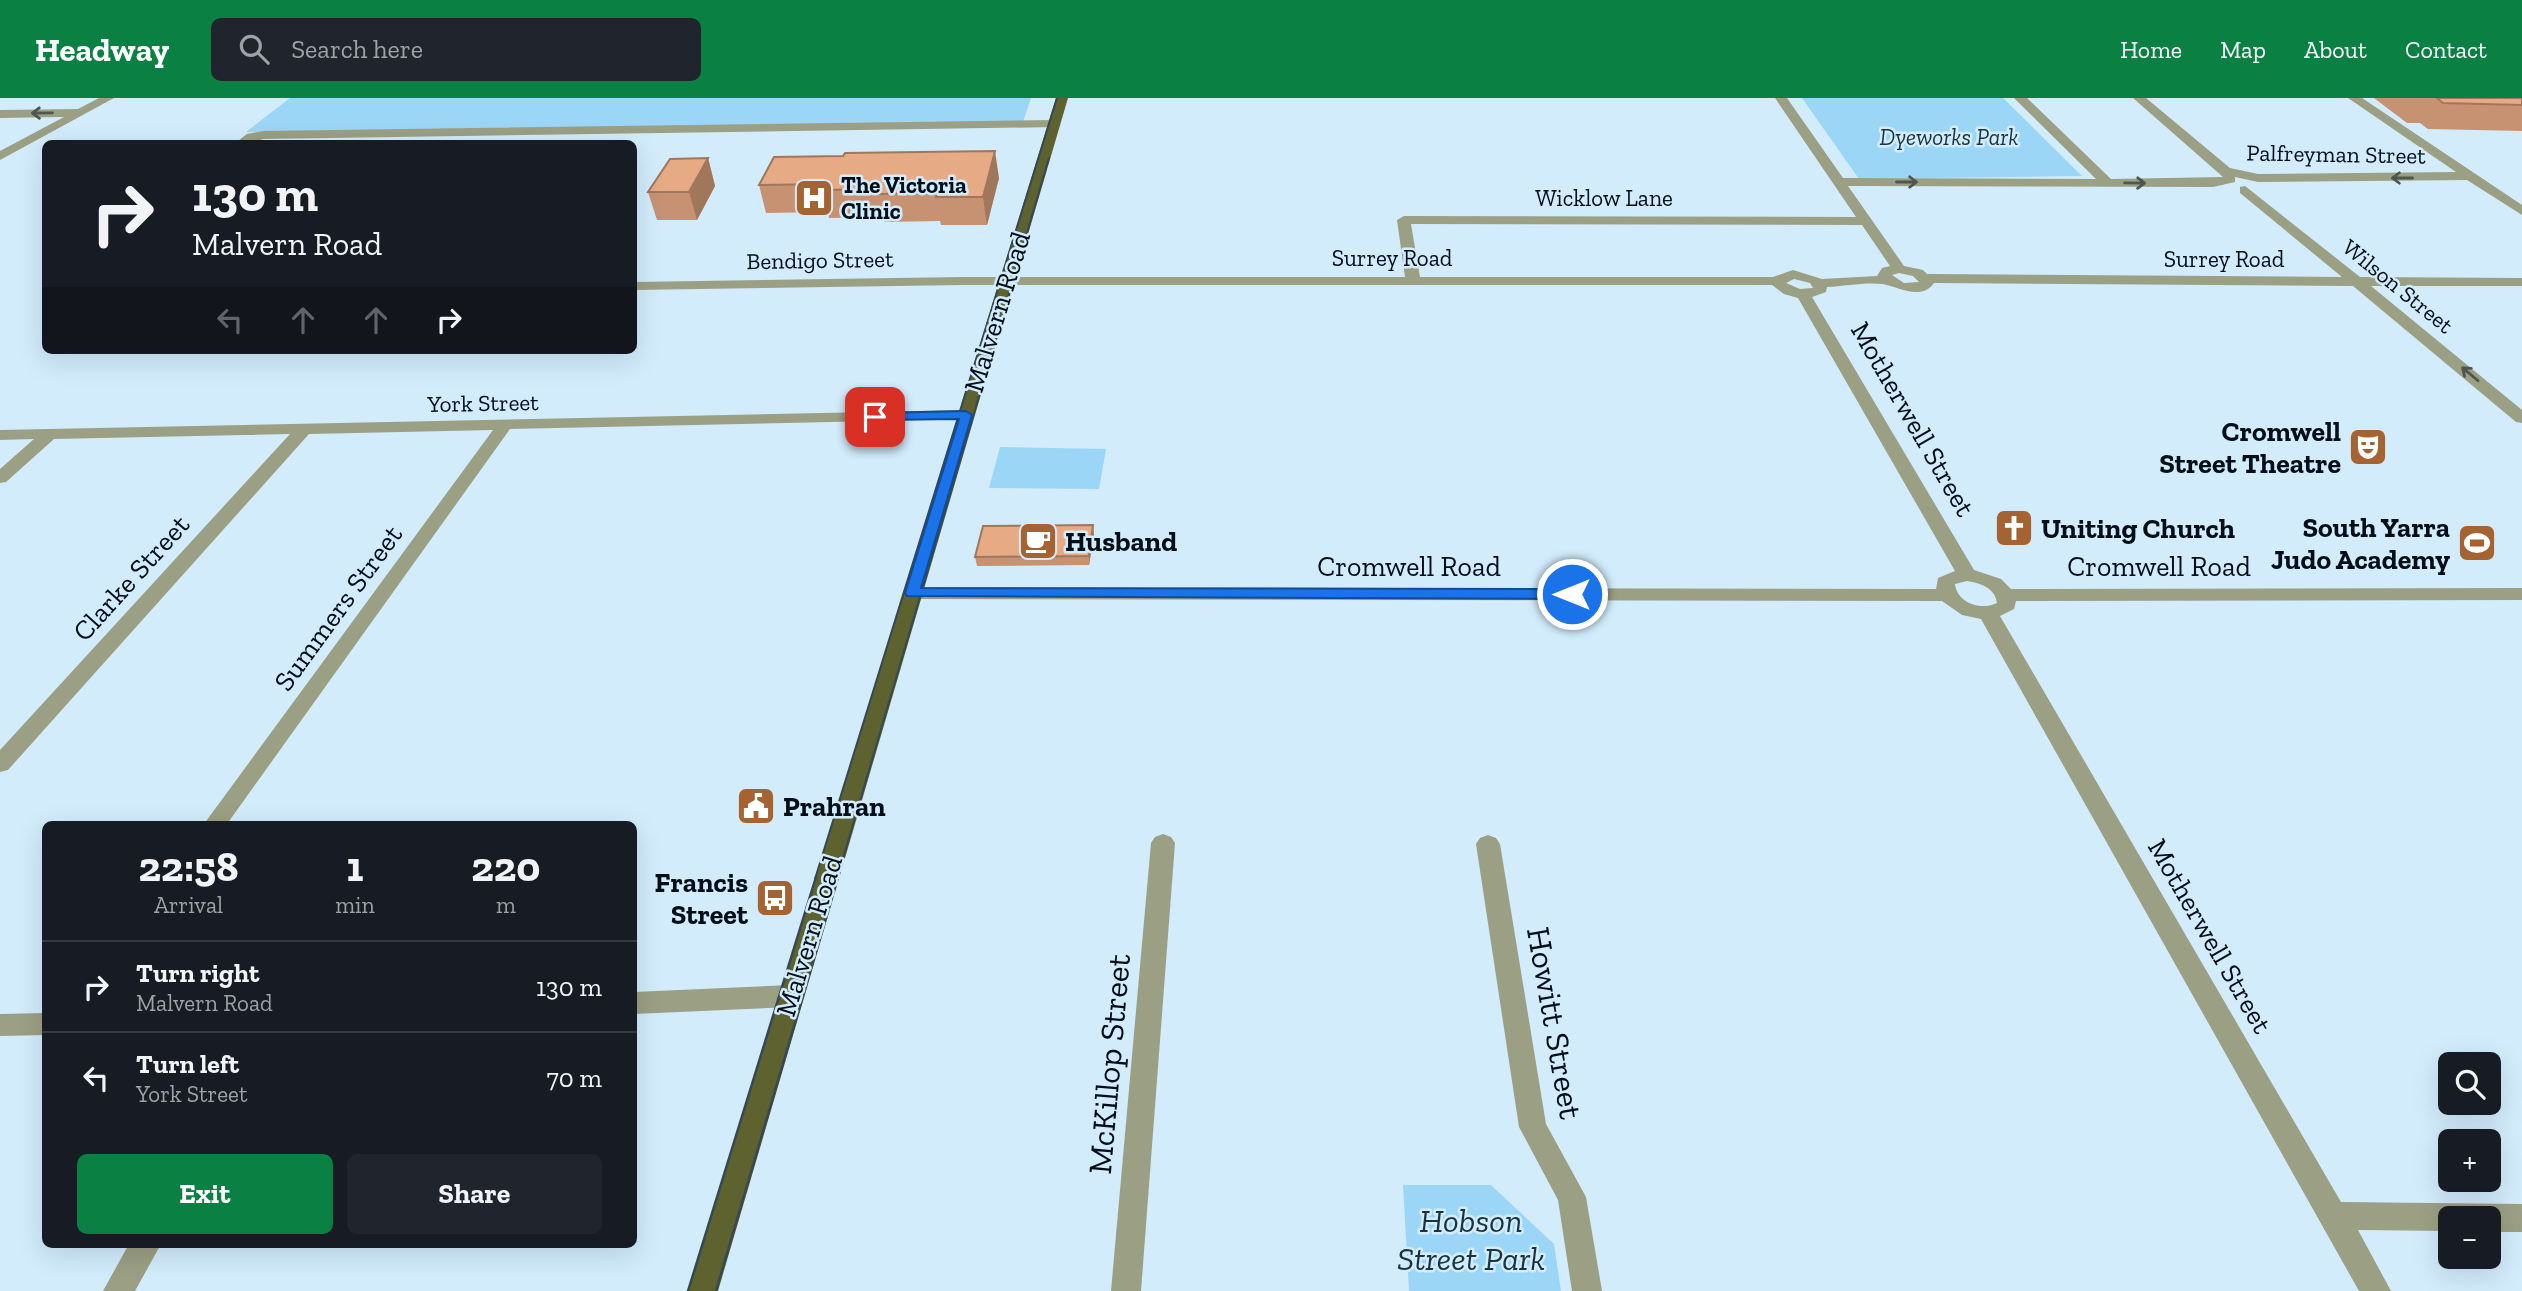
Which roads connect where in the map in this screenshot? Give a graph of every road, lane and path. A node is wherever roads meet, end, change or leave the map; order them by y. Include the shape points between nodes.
1 (108, 98) edge
2 (1062, 98) edge
3 (1781, 98) edge
4 (2020, 98) edge
5 (2139, 98) edge
6 (2354, 98) edge
7 (85, 112) junction
8 (0, 114) edge
9 (1054, 124) junction
10 (391, 133) junction
11 (247, 140) edge
12 (383, 140) edge
13 (0, 156) edge
14 (2227, 171) junction
15 (2470, 176) junction
16 (2106, 181) junction
17 (1839, 182) junction
18 (2245, 190) dead end
19 (2522, 211) edge
20 (1866, 221) junction
21 (1899, 269) junction
22 (1925, 278) junction
23 (1886, 279) junction
24 (1006, 281) junction
25 (1413, 281) junction
26 (1778, 281) junction
27 (2356, 282) junction
28 (2522, 282) edge
29 (1819, 283) junction
30 (637, 286) edge
31 (1803, 294) junction
32 (966, 415) junction
33 (2522, 418) edge
34 (505, 425) junction
35 (304, 429) junction
36 (50, 434) junction
37 (0, 435) edge
38 (0, 478) edge
39 (1967, 575) junction
40 (913, 593) junction
41 (2006, 594) junction
42 (2522, 594) edge
43 (1947, 595) junction
44 (1988, 613) junction
45 (0, 764) edge
46 (217, 821) edge
47 (1163, 843) dead end
48 (1488, 844) dead end
49 (790, 996) junction
50 (637, 1003) edge
51 (42, 1024) edge
52 (0, 1025) edge
53 (2334, 1216) junction
54 (2522, 1218) edge
55 (144, 1248) edge
56 (118, 1291) edge
57 (703, 1291) edge
58 (1126, 1291) edge
59 (1587, 1291) edge
60 (2376, 1291) edge

1 - 7 street
2 - 9 main road, Malvern Road
3 - 17 street
4 - 16 street
5 - 14 street
6 - 15 street
7 -> 8 street
7 - 13 street
9 - 10 street
9 - 24 main road, Malvern Road
10 - 11 street via 254,136
10 - 12 street
15 -> 14 street, Palfreyman Street via 2258,178
16 -> 14 street, Palfreyman Street via 2213,183 2230,179
15 - 19 street
17 -> 16 street, Palfreyman Street
17 - 20 street
18 - 27 street, Wilson Street
20 - 21 street
20 - 25 street, Wicklow Lane via 1404,219
21 - 22 street
21 - 23 street via 1887,271
22 - 23 street via 1926,284 1917,288
22 - 27 street, Surrey Road
23 - 29 street
24 - 25 street, Surrey Road
24 - 30 street, Bendigo Street
24 - 32 main road, Malvern Road
25 - 26 street, Surrey Road
26 - 29 street, Surrey Road via 1799,274
26 - 31 street via 1789,291
27 - 28 street, Surrey Road
33 -> 27 street, Wilson Street
29 - 31 street via 1819,291
31 - 39 street, Motherwell Street
32 - 34 street, York Street
32 - 40 main road, Malvern Road
34 - 35 street, York Street
34 - 46 street, Summers Street
35 - 36 street, York Street
35 - 45 street, Clarke Street
36 - 37 street, York Street
36 - 38 street
39 - 41 street via 1986,579
39 - 43 street via 1945,582
40 - 43 street, Cromwell Road
40 - 49 main road, Malvern Road
41 - 42 street, Cromwell Road
41 - 44 street via 2007,605
43 - 44 street via 1968,610
44 - 53 street, Motherwell Street
47 - 58 street, McKillop Street
48 - 59 street, Howitt Street via 1533,1127 1572,1197
49 - 50 street
49 - 57 main road, Malvern Road
51 - 52 street
53 - 54 street
53 - 60 street, Motherwell Street
55 - 56 street

